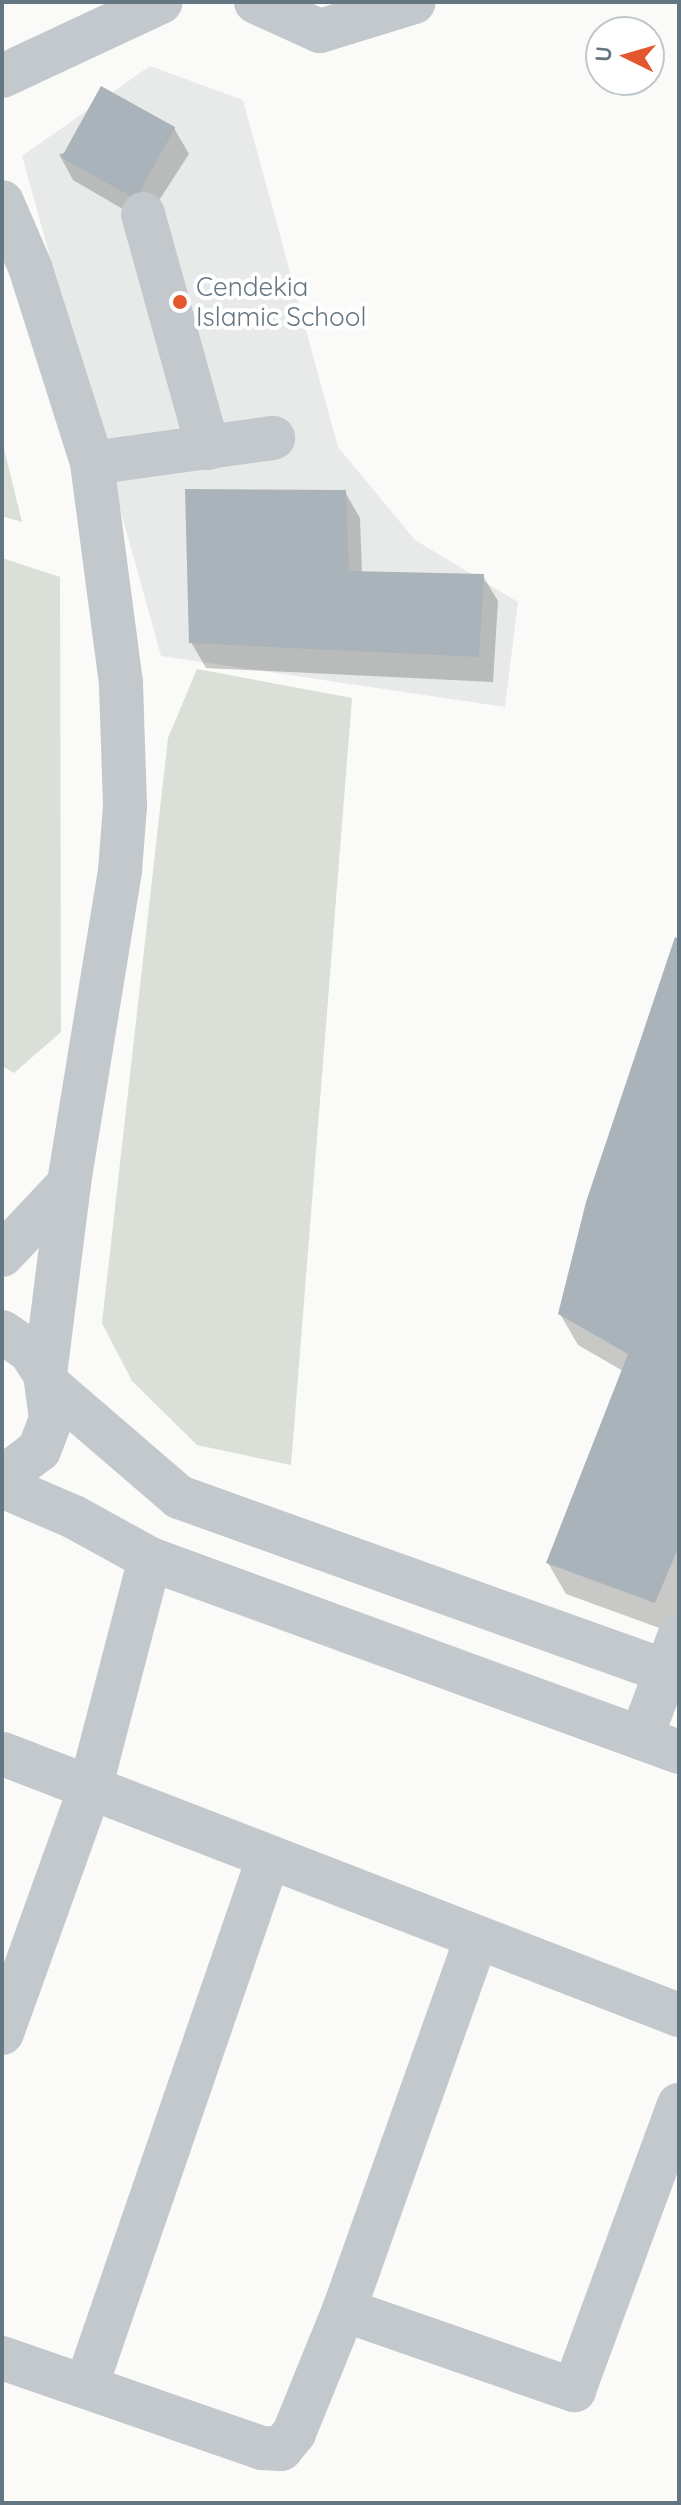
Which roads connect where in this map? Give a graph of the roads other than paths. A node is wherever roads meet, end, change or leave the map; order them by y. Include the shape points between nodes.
1 (161, 2) edge
2 (256, 2) edge
3 (414, 2) edge
4 (373, 9) edge
5 (2, 76) edge
6 (2, 202) edge
7 (143, 214) dead end
8 (273, 438) dead end
9 (208, 448) junction
10 (92, 463) junction
11 (69, 1184) junction
12 (2, 1255) edge
13 (2, 1332) edge
14 (47, 1380) junction
15 (2, 1478) edge
16 (2, 1486) edge
17 (150, 1559) junction
18 (675, 1661) edge
19 (660, 1745) edge
20 (3, 1754) edge
21 (90, 1789) junction
22 (268, 1859) junction
23 (476, 1939) junction
24 (679, 2015) edge
25 (2, 2033) edge
26 (679, 2105) edge
27 (344, 2310) junction
28 (2, 2358) edge
29 (87, 2384) junction

1 - 5 street
2 - 4 street via 320,31
3 - 4 street
6 - 10 street via 30,267
7 - 9 street
8 - 9 street
9 - 10 street
10 - 11 street via 121,684 125,806 118,886
11 - 12 street
11 - 14 street
13 - 14 street via 30,1351
14 - 15 street via 51,1419 39,1450
14 - 18 street via 179,1497
16 - 17 street via 74,1517
17 - 19 street
17 - 21 street
18 - 19 street
20 - 21 street
21 - 22 street
21 - 25 street
22 - 23 street
22 - 29 street
23 - 24 street
23 - 27 street
26 - 27 street via 574,2390
27 - 29 street via 294,2433 281,2449 262,2448
28 - 29 street

